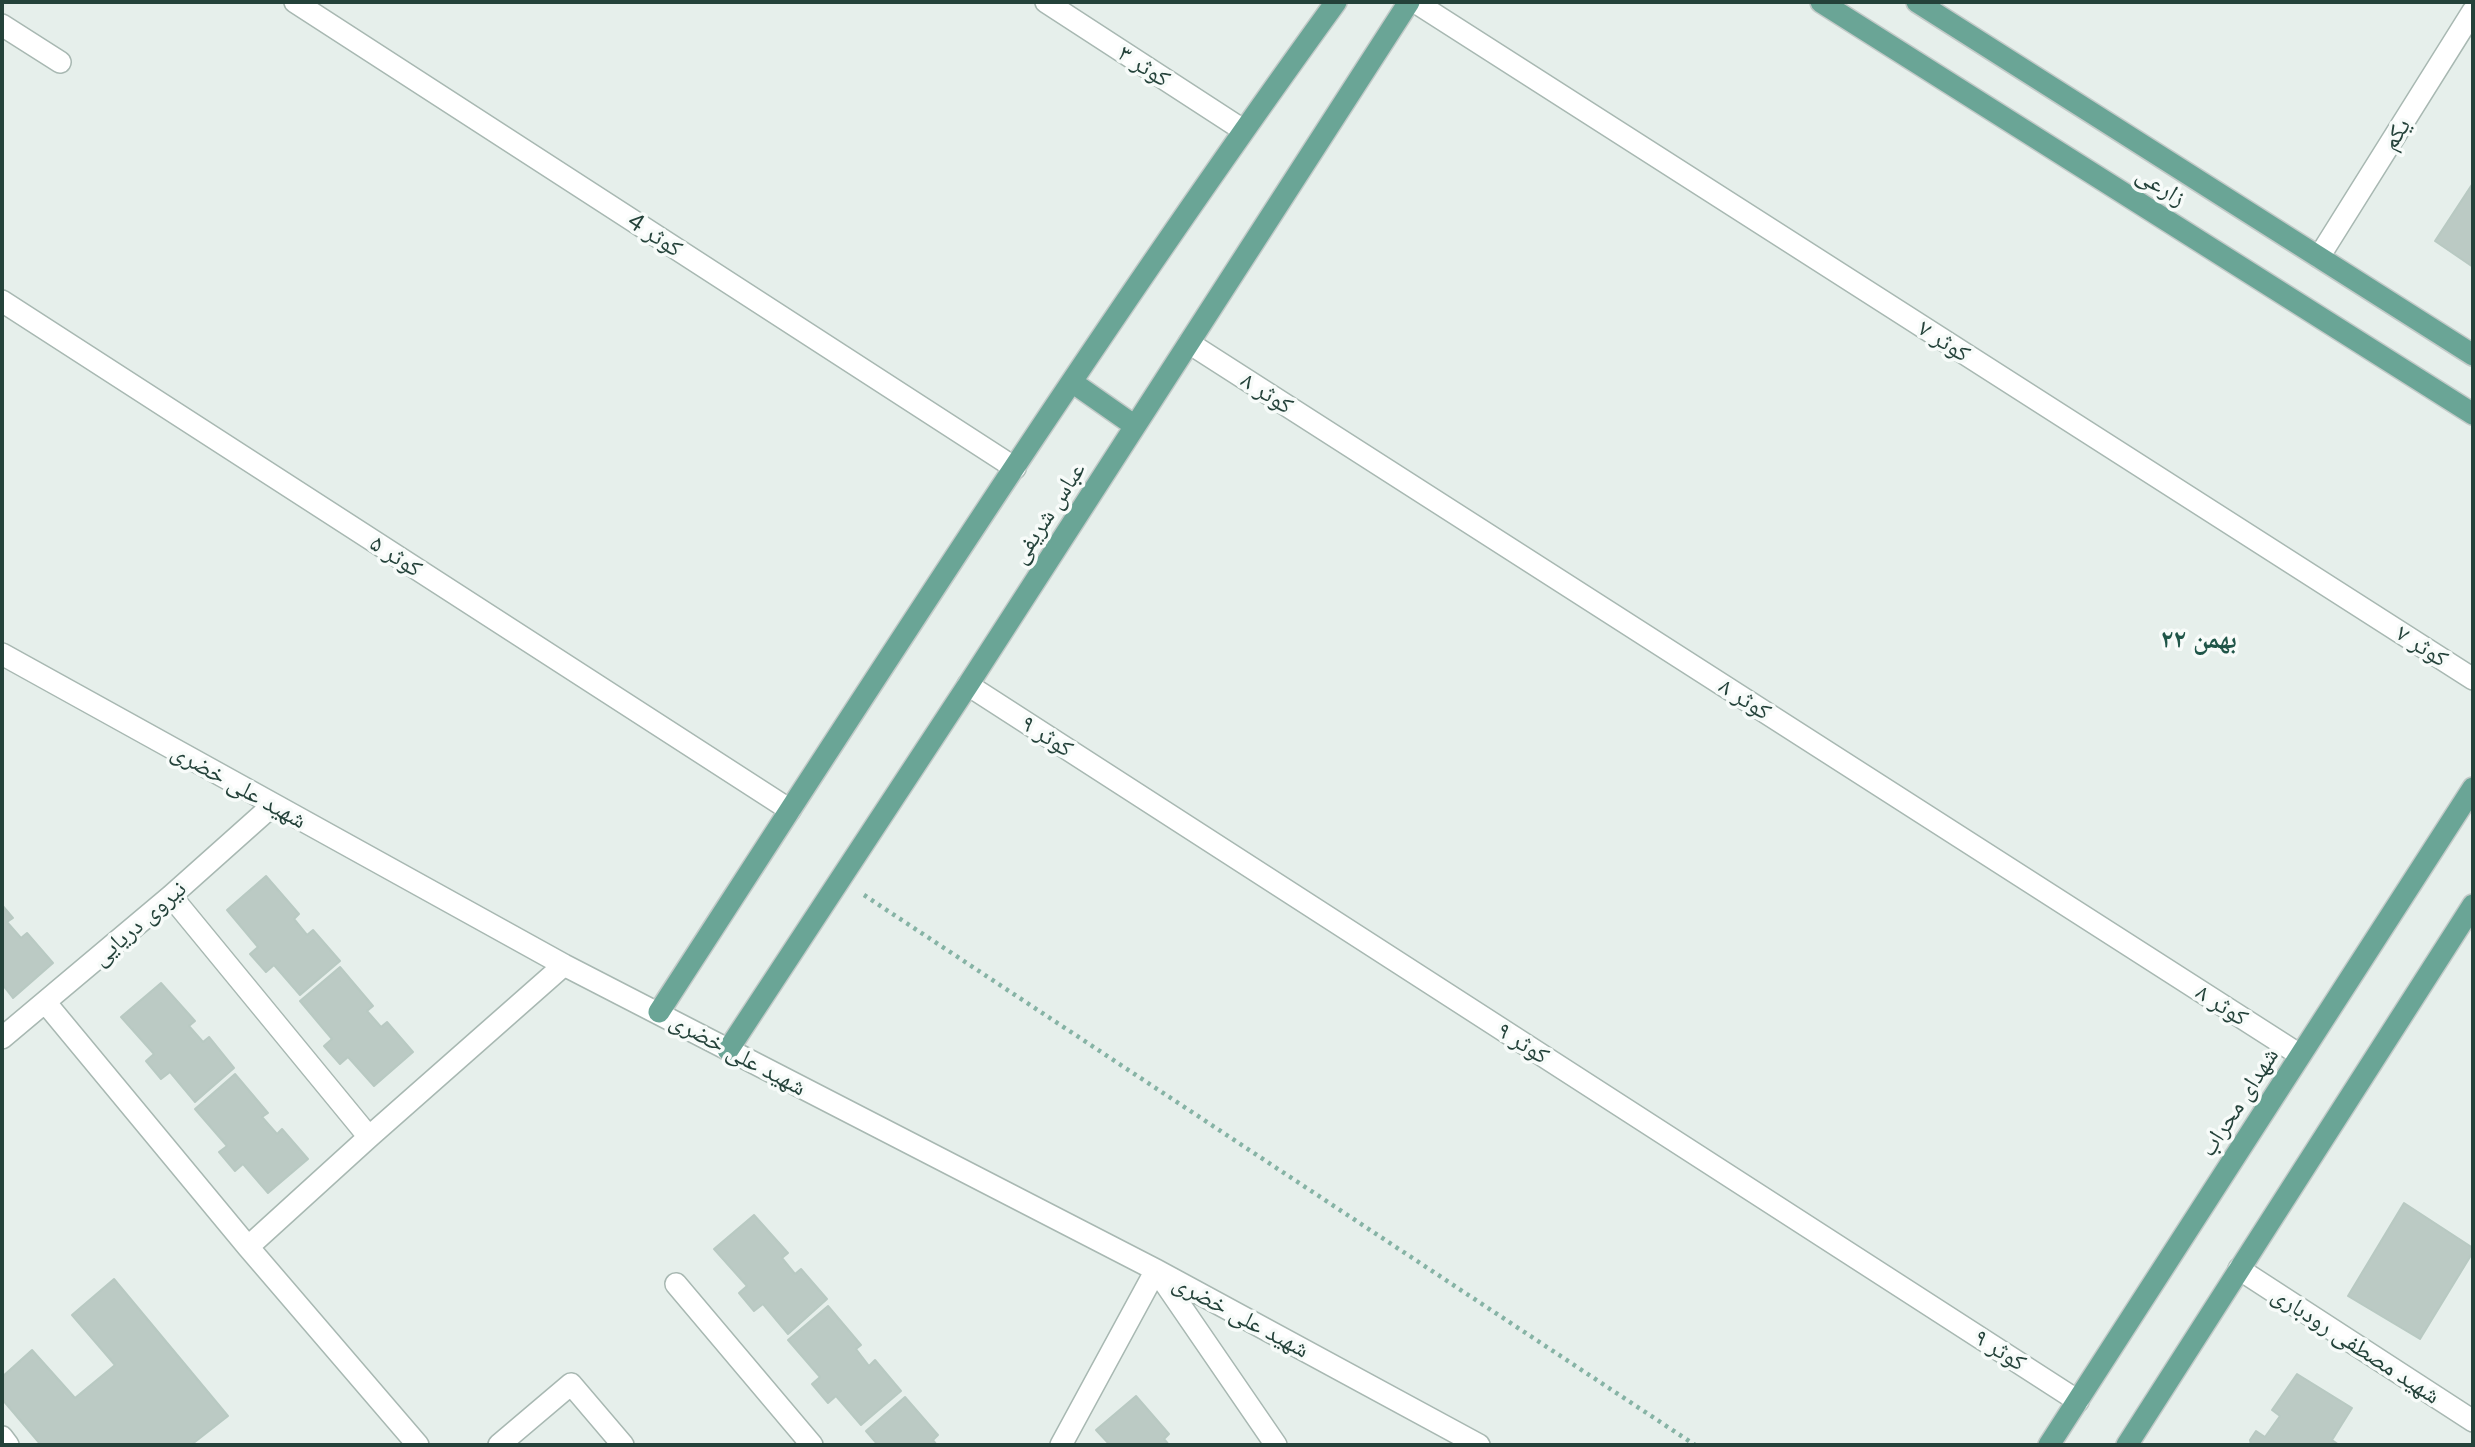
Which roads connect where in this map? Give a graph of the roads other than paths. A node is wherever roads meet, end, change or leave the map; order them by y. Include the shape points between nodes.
1 (295, 2) edge
2 (1046, 2) edge
3 (1336, 2) edge
4 (1412, 2) edge
5 (1821, 2) edge
6 (1917, 2) edge
7 (2473, 11) edge
8 (2, 25) edge
9 (60, 62) dead end
10 (1243, 130) junction
11 (2319, 257) junction
12 (2, 301) edge
13 (1189, 343) junction
14 (2473, 355) edge
15 (1072, 382) junction
16 (2473, 414) edge
17 (1135, 426) junction
18 (1015, 468) junction
19 (2, 654) edge
20 (2473, 679) edge
21 (968, 685) junction
22 (2473, 788) edge
23 (273, 806) junction
24 (790, 810) junction
25 (171, 896) junction
26 (2473, 905) edge
27 (2467, 928) edge
28 (564, 965) junction
29 (45, 1002) junction
30 (659, 1013) junction
31 (2, 1038) edge
32 (728, 1050) junction
33 (2300, 1055) junction
34 (369, 1137) junction
35 (248, 1247) junction
36 (2239, 1269) junction
37 (1156, 1270) junction
38 (676, 1284) dead end
39 (2078, 1401) junction
40 (2473, 1421) edge
41 (2, 1437) edge
42 (2129, 1444) edge
43 (8, 1445) edge
44 (418, 1445) edge
45 (499, 1445) edge
46 (623, 1445) edge
47 (812, 1445) edge
48 (1061, 1445) edge
49 (1276, 1445) edge
50 (1479, 1445) edge
51 (2049, 1445) edge

1 - 18 street, کوثر 4
2 - 10 street, کوثر ۳
3 - 10 main road
4 - 13 main road, عباس شریفی
4 - 20 street, کوثر ۷
5 - 16 main road, زارعی
6 - 11 main road, زارعی
7 - 11 street, یکم
8 - 9 street
10 - 15 main road
11 - 14 main road, زارعی
12 - 24 street, کوثر ۵
13 - 17 main road, عباس شریفی
13 - 33 street, کوثر ۸
15 - 17 main road
15 - 18 main road
17 - 21 main road, عباس شریفی
18 - 24 main road
19 - 23 street, شهید علی خضری
21 - 32 main road, عباس شریفی
21 - 39 street, کوثر ۹
22 - 33 main road, شهدای محراب
23 - 25 street, نیروی دریایی
23 - 28 street, شهید علی خضری
24 - 30 main road
25 - 29 street, نیروی دریایی
25 - 34 street
26 - 27 main road
27 - 36 main road
28 - 30 street, شهید علی خضری
28 - 34 street
29 - 31 street, نیروی دریایی
29 - 35 street
30 - 32 street, شهید علی خضری
32 - 37 street, شهید علی خضری
33 - 39 main road, شهدای محراب
34 - 35 street
35 - 44 street
36 - 40 street, شهید مصطفی رودباری
36 - 42 main road
37 - 48 street
37 - 49 street
37 - 50 street, شهید علی خضری
38 - 47 street
39 - 51 main road, شهدای محراب
41 - 43 street
45 - 46 street via 571,1384

